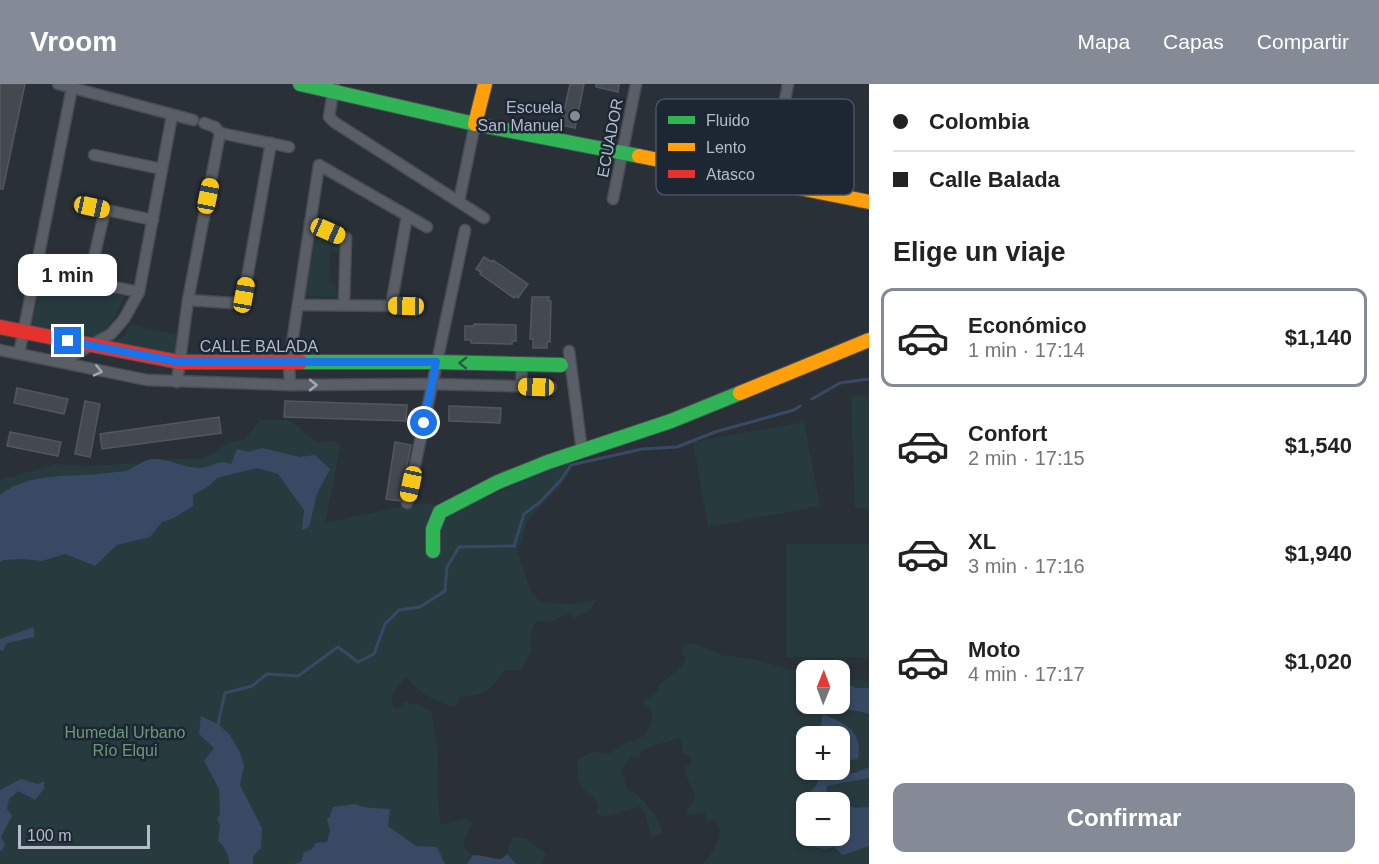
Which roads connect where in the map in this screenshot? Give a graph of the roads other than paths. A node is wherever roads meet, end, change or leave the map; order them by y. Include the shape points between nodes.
1 (58, 84) edge
2 (300, 84) edge
3 (485, 84) edge
4 (636, 84) edge
5 (788, 84) edge
6 (333, 87) edge
7 (72, 88) junction
8 (785, 99) edge
9 (172, 116) junction
10 (475, 124) junction
11 (220, 133) junction
12 (271, 143) junction
13 (289, 147) dead end
14 (622, 154) junction
15 (94, 155) dead end
16 (656, 160) edge
17 (162, 170) junction
18 (836, 195) edge
19 (613, 199) dead end
20 (459, 201) junction
21 (869, 202) edge
22 (79, 204) dead end
23 (105, 210) junction
24 (407, 216) junction
25 (484, 218) dead end
26 (153, 220) junction
27 (310, 223) junction
28 (427, 227) dead end
29 (465, 230) dead end
30 (95, 253) dead end
31 (36, 271) junction
32 (139, 292) junction
33 (188, 300) junction
34 (298, 305) junction
35 (344, 305) junction
36 (391, 306) junction
37 (406, 306) dead end
38 (0, 327) edge
39 (23, 331) junction
40 (869, 340) edge
41 (90, 346) junction
42 (0, 350) edge
43 (569, 351) dead end
44 (19, 354) junction
45 (61, 362) junction
46 (179, 362) junction
47 (436, 362) junction
48 (289, 363) junction
49 (522, 364) junction
50 (561, 365) dead end
51 (177, 382) junction
52 (431, 384) junction
53 (290, 385) junction
54 (521, 386) junction
55 (551, 387) dead end
56 (582, 452) junction
57 (407, 503) dead end
58 (433, 551) dead end

1 - 7 street
2 - 6 street
3 - 10 street
4 - 14 street, ECUADOR
5 - 8 street
6 - 10 street
6 - 20 street via 329,117 334,122
7 - 9 street
7 - 31 street
9 - 11 street via 215,127
9 - 17 street
10 - 14 street
10 - 20 street
11 - 12 street
11 - 33 street
12 - 13 street
12 - 33 street via 244,295 232,303
14 - 16 street
14 - 19 street, ECUADOR
15 - 17 street
17 - 26 street
18 - 21 street
20 - 25 street
22 - 23 street
23 - 26 street
23 - 30 street
24 - 27 street via 319,165
24 - 28 street
24 - 36 street
26 - 32 street
27 - 34 street
27 - 35 street via 346,238
29 - 47 street
31 - 32 street
31 - 39 street
32 - 41 street via 111,334
33 - 46 street
34 - 35 street
34 - 48 street
35 - 36 street
36 - 37 street
38 - 39 street, CALLE BALADA
39 - 41 street, CALLE BALADA
39 - 44 street
40 - 56 street via 671,421
41 - 45 street
41 - 46 street, CALLE BALADA
42 - 44 street
43 - 56 street
44 - 45 street
45 -> 51 street via 117,375
46 - 48 street, CALLE BALADA
46 - 51 street
47 - 48 street, CALLE BALADA
49 -> 47 street, CALLE BALADA
47 - 52 street
48 - 53 street
49 - 50 street, CALLE BALADA
49 - 54 street
51 - 53 street
53 -> 52 street
52 - 54 street
52 - 57 street
54 - 55 street
56 - 58 street via 498,482 440,512 433,529

